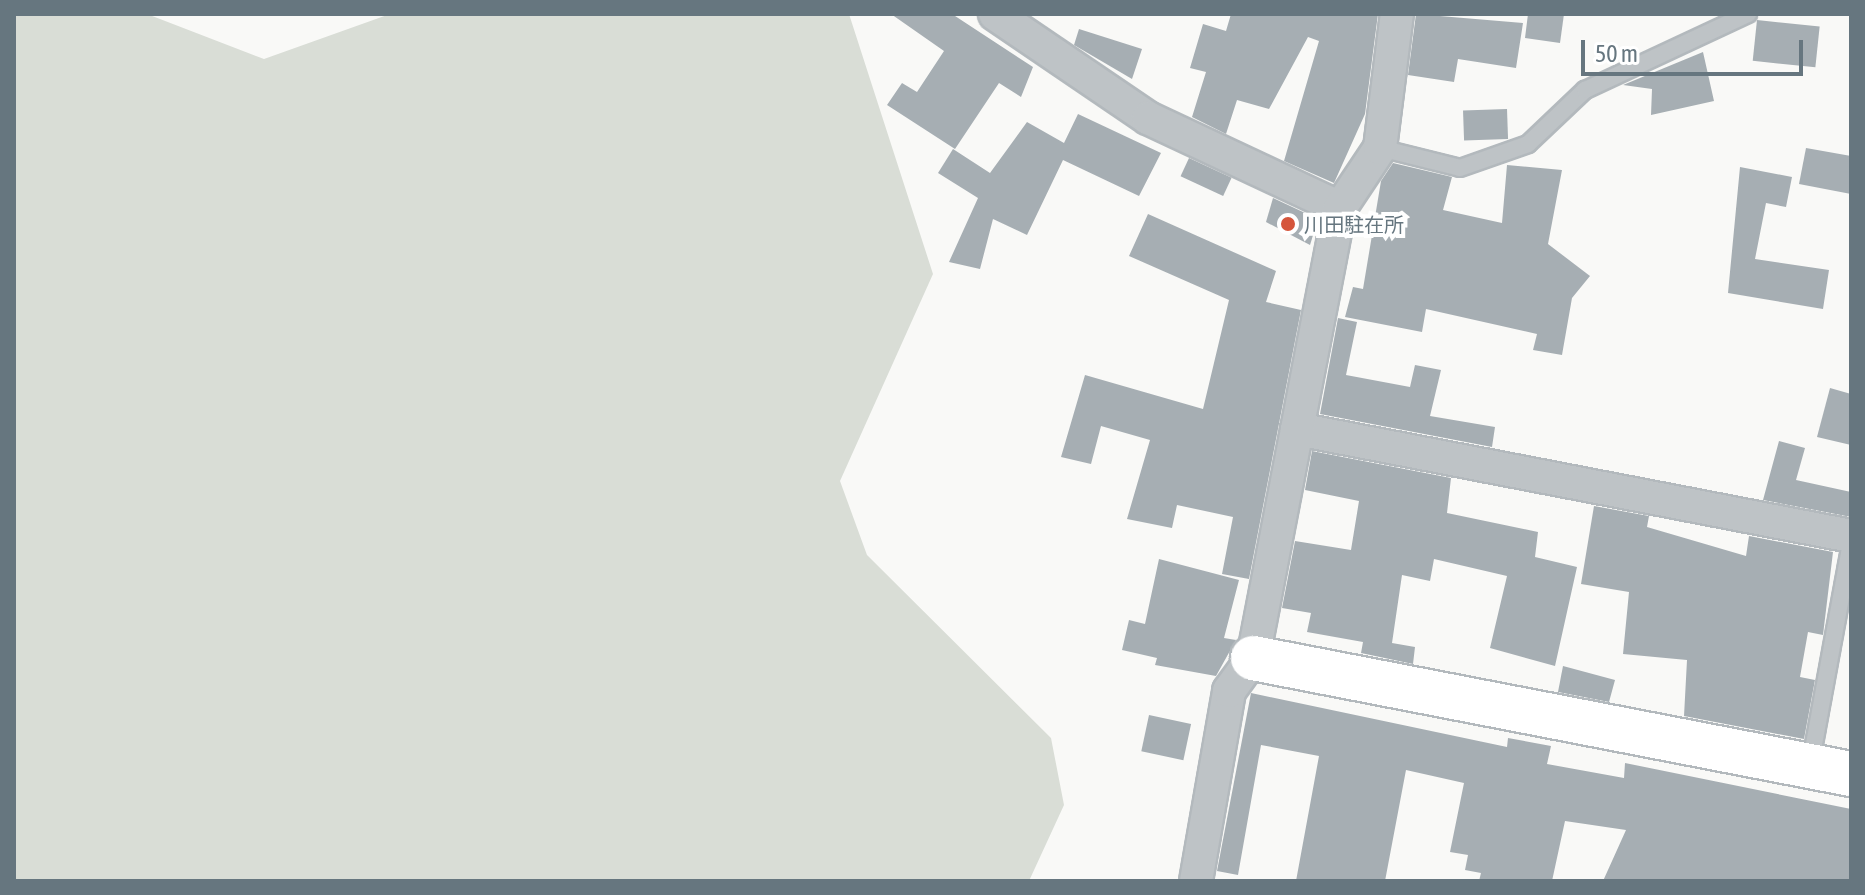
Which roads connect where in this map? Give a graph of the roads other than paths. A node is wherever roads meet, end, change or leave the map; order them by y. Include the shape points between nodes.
1 (995, 14) edge
2 (1397, 14) edge
3 (1748, 14) edge
4 (1380, 148) junction
5 (1340, 208) junction
6 (1297, 429) junction
7 (1851, 536) edge
8 (1851, 543) edge
9 (1253, 658) junction
10 (1831, 770) edge
11 (1196, 881) edge

1 - 5 street via 1148,118
2 - 4 street
3 - 4 lane via 1585,90 1528,144 1460,168
4 - 5 street
5 - 6 street
6 - 7 street
6 - 9 street
8 - 10 lane
9 - 10 street
9 - 11 street via 1229,691

